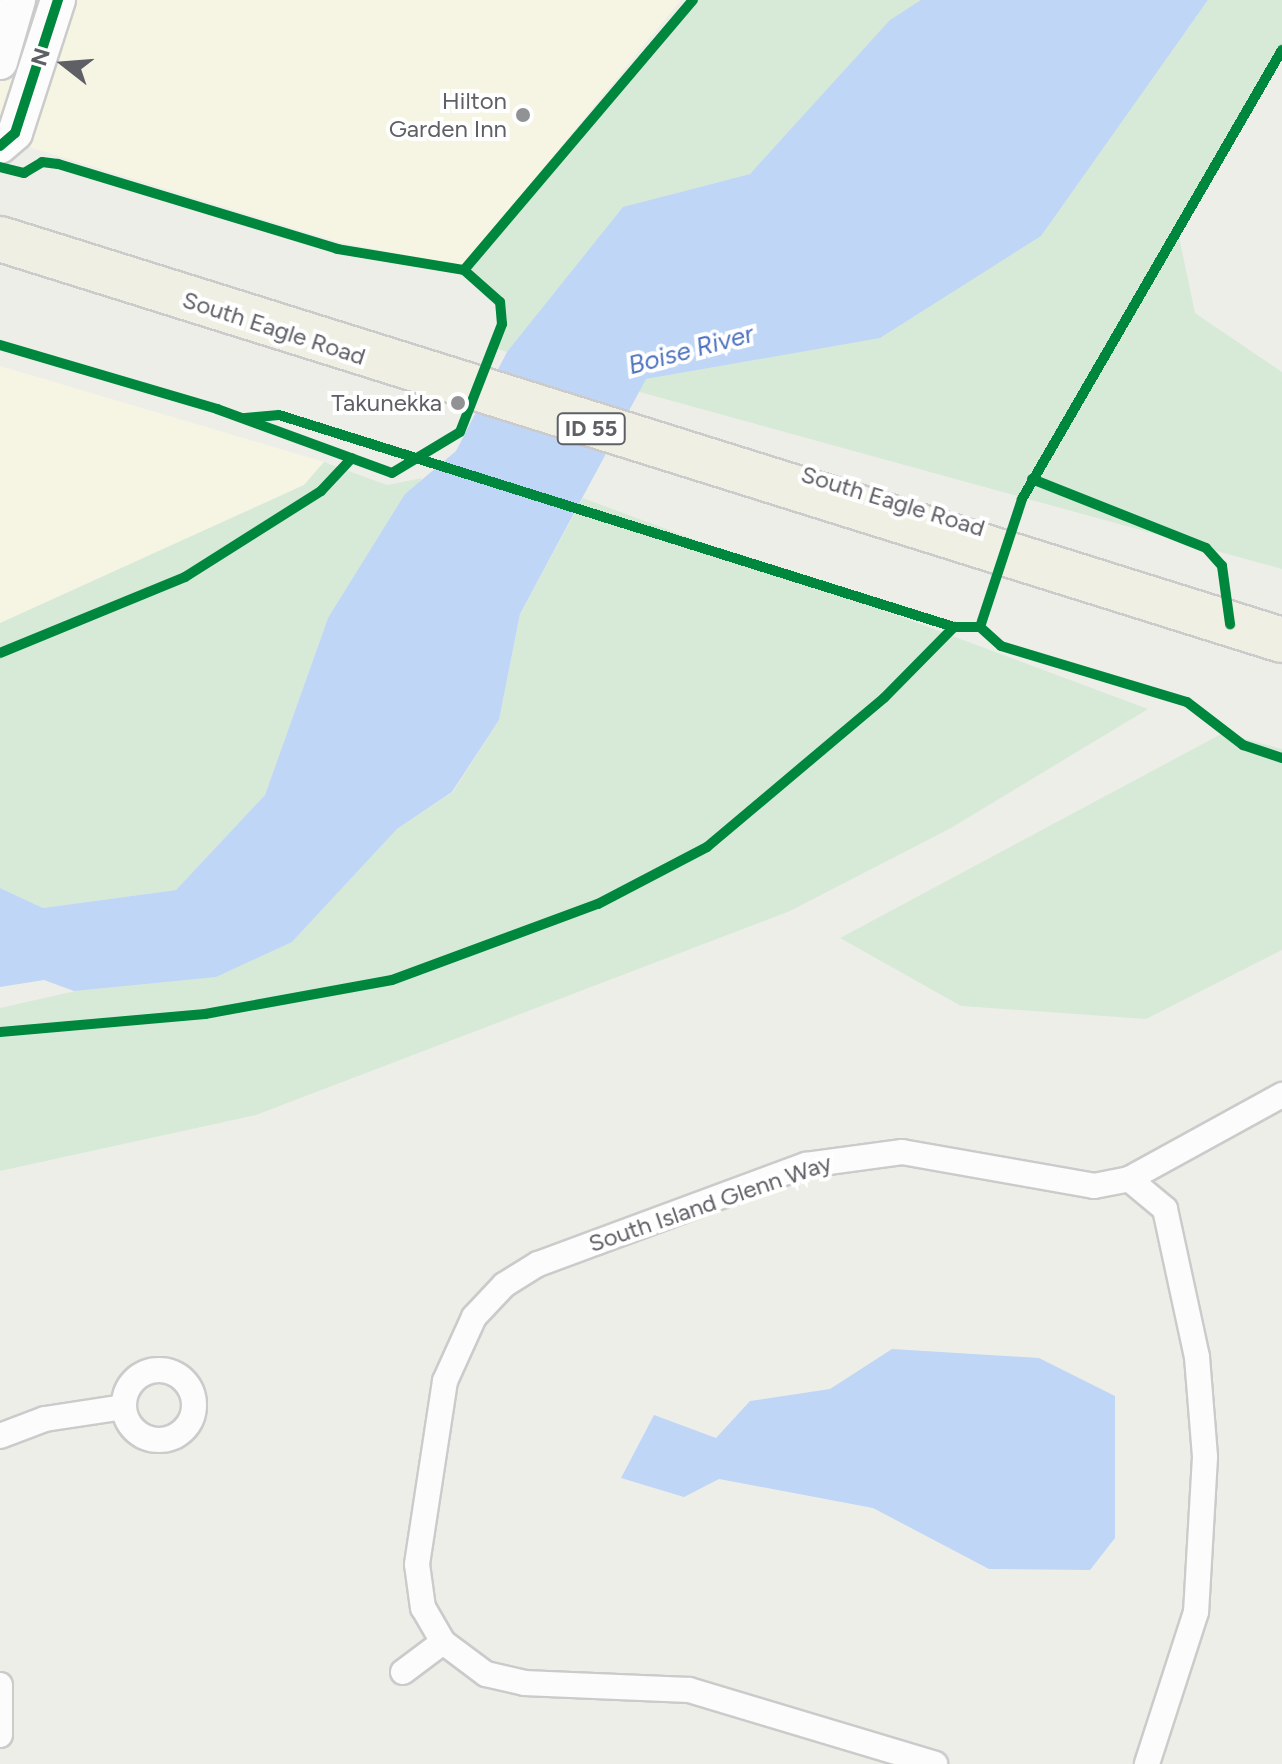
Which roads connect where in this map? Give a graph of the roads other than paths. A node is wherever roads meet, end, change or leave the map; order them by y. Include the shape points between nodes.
1 (18, 0) edge
2 (58, 0) edge
3 (0, 62) edge
4 (0, 146) edge
5 (0, 239) edge
6 (1282, 640) edge
7 (1282, 1095) edge
8 (1129, 1179) junction
9 (123, 1407) dead end
10 (0, 1436) edge
11 (443, 1642) junction
12 (403, 1672) dead end
13 (0, 1685) edge
14 (0, 1735) edge
15 (935, 1764) edge
16 (1147, 1764) edge

1 - 3 street
2 - 4 street via 15,133
5 - 6 highway, South Eagle Road / ID 55 via 460,389
7 - 8 street, South Island Glenn Way
8 - 11 street, South Island Glenn Way via 1061,1186 965,1159 902,1152 840,1157 538,1264 504,1285 474,1317 445,1381 417,1564 423,1608
8 - 16 street via 1165,1209 1169,1221 1197,1357 1205,1457 1196,1612
9 - 10 street via 45,1419
11 - 12 street
11 - 15 street via 486,1674 524,1683 689,1690
13 - 14 street

